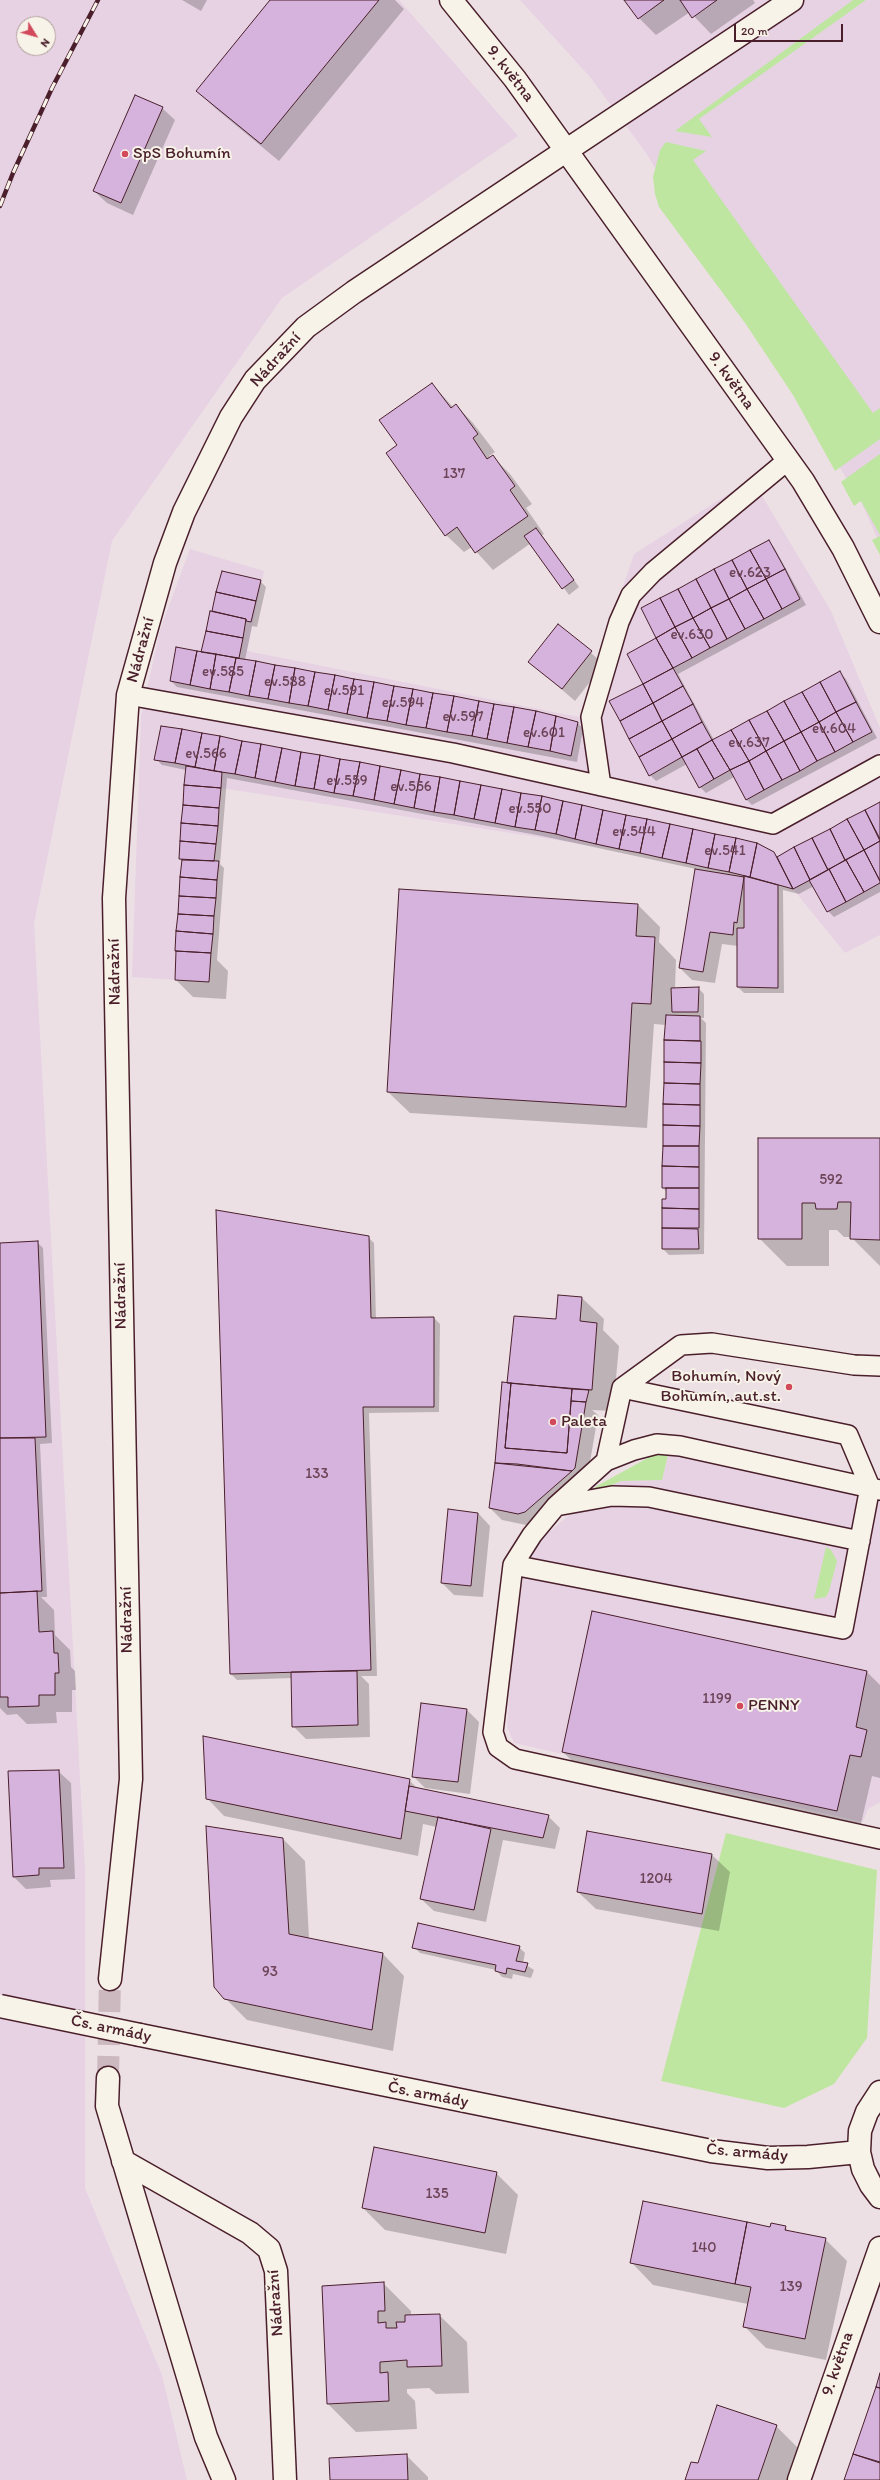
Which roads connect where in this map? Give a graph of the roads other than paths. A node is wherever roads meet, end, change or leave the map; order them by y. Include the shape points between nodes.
1 (451, 0) edge
2 (792, 0) edge
3 (567, 150) junction
4 (788, 460) junction
5 (880, 622) edge
6 (128, 695) junction
7 (880, 765) edge
8 (601, 786) junction
9 (880, 1366) edge
10 (622, 1388) junction
11 (606, 1461) junction
12 (875, 1489) edge
13 (556, 1506) junction
14 (860, 1541) junction
15 (514, 1565) junction
16 (880, 1839) edge
17 (110, 1979) tunnel mouth
18 (0, 2006) edge
19 (108, 2078) tunnel mouth
20 (880, 2092) edge
21 (859, 2152) junction
22 (123, 2161) junction
23 (880, 2197) edge
24 (880, 2248) edge
25 (224, 2480) edge
26 (285, 2480) edge
27 (799, 2480) edge

1 - 3 street, 9. května via 515,79
2 - 3 street
3 - 4 street, 9. května
3 - 6 street, Nádražní via 318,318 280,351 255,380 215,447 184,512 165,563
4 - 5 street, 9. května via 843,548
4 - 8 lane via 653,572 631,595 619,622 592,717
6 - 8 lane via 453,753
6 - 17 street, Nádražní via 114,898 131,1779
7 - 8 lane via 773,824
9 - 10 lane via 854,1365 712,1343 681,1345
10 - 11 lane
10 - 12 lane via 848,1435
11 - 12 lane via 657,1444 680,1446
11 - 13 lane
12 - 14 lane
13 - 14 lane via 612,1496 649,1497
13 - 15 lane via 532,1535
14 - 15 lane via 843,1629
15 - 16 lane via 493,1732 498,1747 507,1755 515,1759
18 - 21 street, Čs. armády, bridge via 710,2151 768,2158
19 - 22 street via 107,2106
20 - 21 street via 866,2112 860,2131
21 - 23 street via 866,2174
22 - 25 street via 206,2437
22 - 26 street, Nádražní via 250,2233 269,2249 276,2271
24 - 27 street, 9. května

